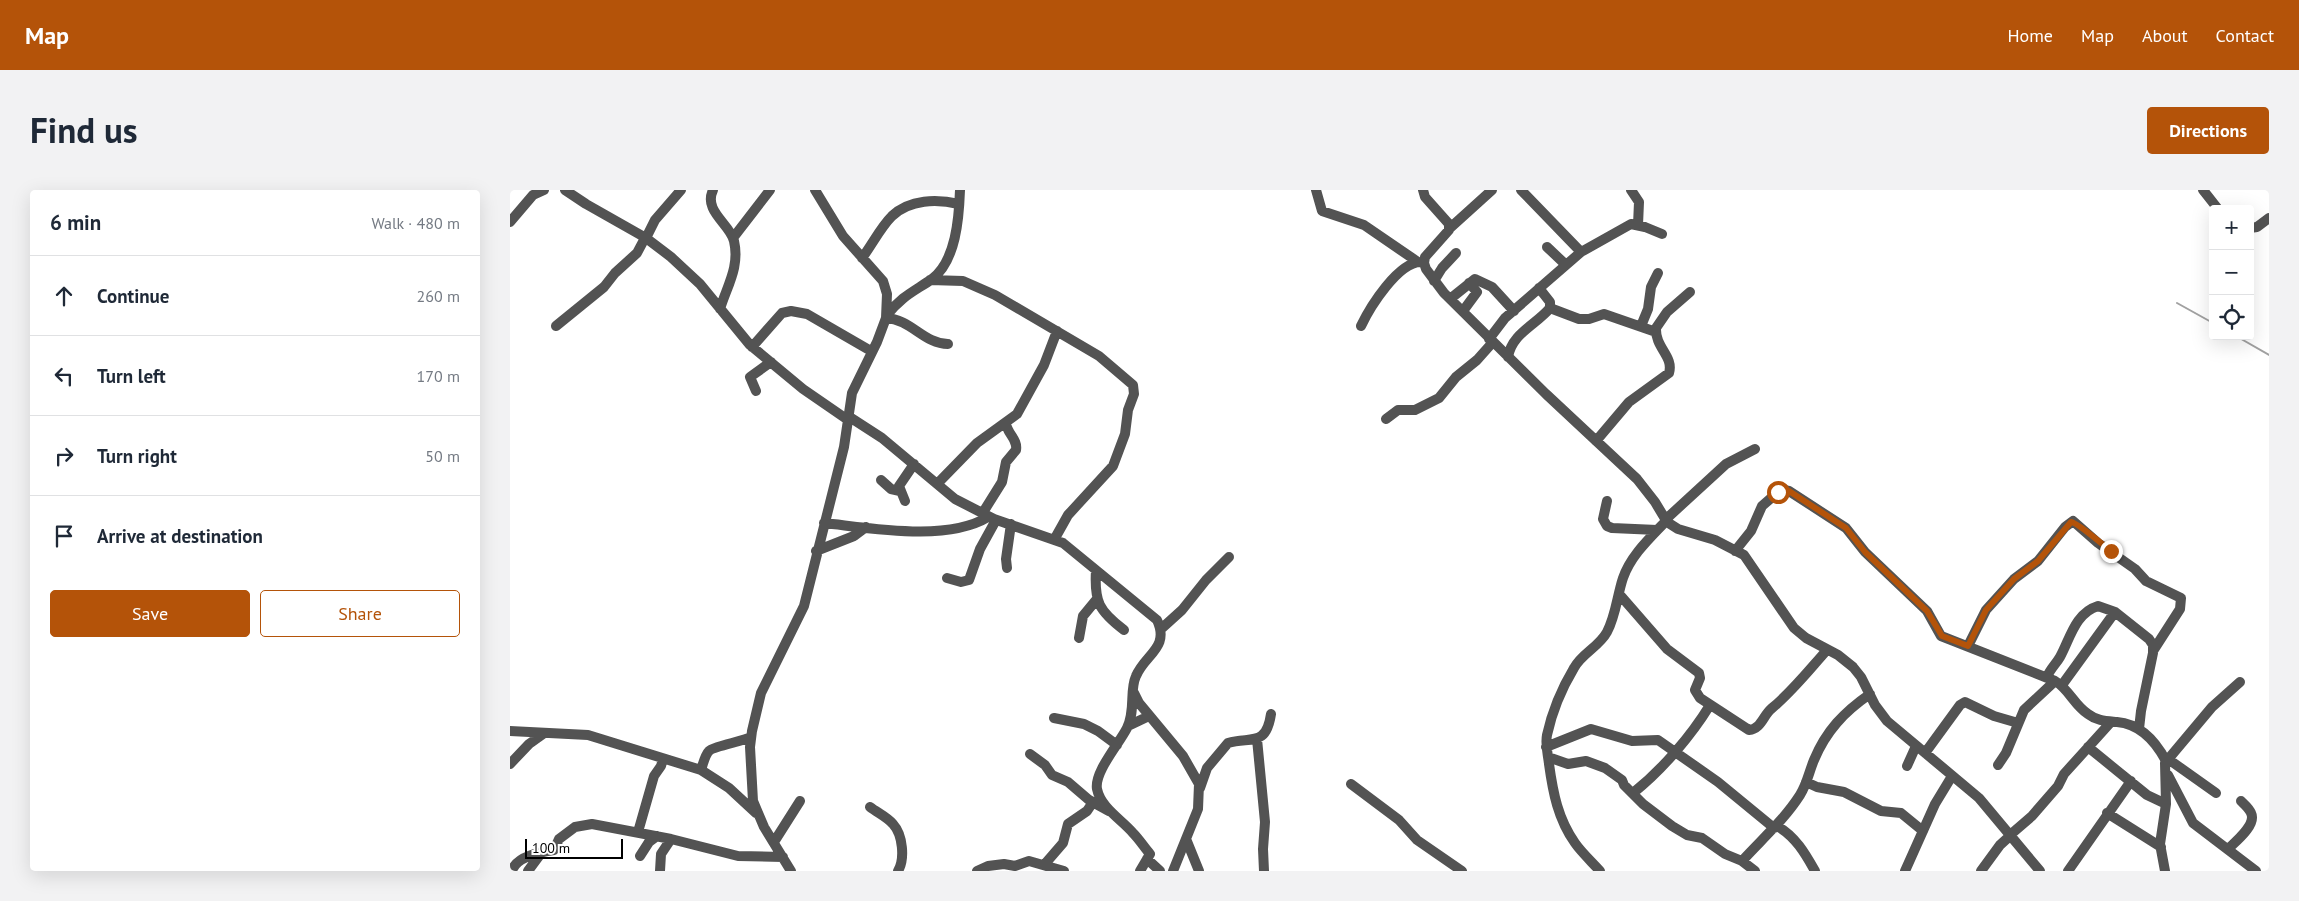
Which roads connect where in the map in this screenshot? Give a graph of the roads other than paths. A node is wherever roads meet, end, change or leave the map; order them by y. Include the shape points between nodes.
1 (544, 190) edge
2 (565, 190) edge
3 (681, 190) edge
4 (713, 190) edge
5 (770, 190) edge
6 (815, 190) edge
7 (960, 190) edge
8 (1316, 190) edge
9 (1423, 190) edge
10 (1492, 190) edge
11 (1521, 190) edge
12 (1631, 190) edge
13 (2203, 190) edge
14 (960, 204) junction
15 (2215, 205) edge
16 (2269, 218) edge
17 (510, 222) edge
18 (1638, 225) junction
19 (2254, 227) edge
20 (1450, 228) junction
21 (1662, 234) dead end
22 (645, 238) junction
23 (733, 238) junction
24 (1547, 247) dead end
25 (1581, 252) junction
26 (1456, 253) dead end
27 (862, 258) junction
28 (1421, 262) junction
29 (1565, 264) junction
30 (1658, 273) dead end
31 (930, 280) junction
32 (1434, 281) junction
33 (1469, 282) junction
34 (1539, 288) junction
35 (1690, 292) dead end
36 (1450, 299) junction
37 (1550, 308) junction
38 (720, 309) junction
39 (1463, 311) junction
40 (1514, 311) junction
41 (886, 317) junction
42 (556, 326) dead end
43 (1362, 326) dead end
44 (1640, 326) junction
45 (1057, 331) junction
46 (1656, 332) junction
47 (1491, 341) junction
48 (948, 344) dead end
49 (752, 347) junction
50 (872, 351) junction
51 (1508, 357) junction
52 (771, 362) junction
53 (756, 391) dead end
54 (848, 418) junction
55 (1386, 419) dead end
56 (1006, 423) junction
57 (1596, 441) junction
58 (1756, 449) dead end
59 (914, 464) junction
60 (881, 480) dead end
61 (938, 483) junction
62 (900, 491) junction
63 (904, 501) dead end
64 (1607, 502) dead end
65 (989, 517) junction
66 (1666, 520) junction
67 (824, 523) junction
68 (1011, 524) junction
69 (866, 527) junction
70 (1657, 530) junction
71 (1054, 540) junction
72 (816, 551) junction
73 (1735, 551) junction
74 (1229, 557) dead end
75 (1007, 568) dead end
76 (1096, 570) junction
77 (947, 578) dead end
78 (1620, 596) junction
79 (1097, 599) junction
80 (2114, 612) junction
81 (1161, 629) junction
82 (1124, 630) dead end
83 (1079, 638) dead end
84 (1968, 646) junction
85 (1827, 650) junction
86 (2153, 651) junction
87 (2055, 681) junction
88 (2240, 682) dead end
89 (1134, 693) junction
90 (1870, 694) junction
91 (1710, 705) junction
92 (1271, 714) dead end
93 (1149, 716) junction
94 (1054, 718) dead end
95 (2111, 722) junction
96 (2018, 723) junction
97 (1128, 726) junction
98 (2140, 729) junction
99 (510, 731) edge
100 (544, 734) junction
101 (751, 736) junction
102 (1257, 739) junction
103 (1117, 745) junction
104 (1916, 746) junction
105 (2088, 747) junction
106 (1674, 751) junction
107 (1547, 752) junction
108 (1925, 753) junction
109 (1030, 754) dead end
110 (663, 759) junction
111 (2167, 760) junction
112 (510, 764) edge
113 (1998, 765) dead end
114 (1907, 766) dead end
115 (701, 770) junction
116 (2166, 772) junction
117 (1952, 776) junction
118 (2131, 781) junction
119 (1806, 782) junction
120 (1351, 784) dead end
121 (1199, 791) junction
122 (752, 792) junction
123 (734, 793) junction
124 (1633, 793) junction
125 (2216, 793) dead end
126 (2241, 800) dead end
127 (800, 801) dead end
128 (1093, 802) junction
129 (2166, 804) junction
130 (870, 807) dead end
131 (1110, 812) junction
132 (2107, 813) junction
133 (759, 816) junction
134 (1776, 827) junction
135 (1923, 831) junction
136 (638, 832) junction
137 (2010, 835) junction
138 (657, 836) junction
139 (672, 839) junction
140 (1186, 839) junction
141 (774, 842) junction
142 (2161, 847) junction
143 (2228, 850) junction
144 (542, 852) junction
145 (640, 856) dead end
146 (783, 857) junction
147 (1147, 859) junction
148 (1742, 861) junction
149 (1026, 862) junction
150 (1044, 866) junction
151 (512, 871) edge
152 (528, 871) edge
153 (660, 871) edge
154 (791, 871) edge
155 (898, 871) edge
156 (977, 871) edge
157 (1020, 871) edge
158 (1064, 871) edge
159 (1140, 871) edge
160 (1160, 871) edge
161 (1173, 871) edge
162 (1199, 871) edge
163 (1264, 871) edge
164 (1462, 871) edge
165 (1600, 871) edge
166 (1755, 871) edge
167 (1815, 871) edge
168 (1905, 871) edge
169 (1981, 871) edge
170 (2040, 871) edge
171 (2068, 871) edge
172 (2165, 871) edge
173 (2256, 871) edge

1 - 17 street via 534,195
2 - 22 street
3 - 22 street via 655,220
4 - 23 street via 712,207
5 - 23 street
6 - 27 street via 843,236
7 - 14 street
8 - 28 street via 1322,211 1364,225
9 - 20 street
10 - 20 street
11 - 25 street
12 - 18 street via 1639,202
13 - 15 street
14 - 27 street via 934,201 902,209 892,216
14 - 31 street via 951,251 945,265
16 - 19 street
18 - 21 street
18 - 25 street via 1631,224
20 - 28 street
22 - 38 street via 686,270
22 - 42 street via 637,253 604,287
23 - 38 street via 734,275
24 - 29 street
25 - 29 street
26 - 32 street
27 - 41 street via 886,286
28 - 32 street
28 - 43 street via 1407,265 1369,310
29 - 34 street
30 - 44 street
31 - 41 street via 899,300
31 - 45 street via 962,281 980,288
32 - 36 street
33 - 36 street
33 - 39 street via 1476,289 1476,294
33 - 40 street via 1474,279 1486,282
34 - 37 street via 1550,302
34 - 40 street
35 - 46 street via 1659,321
36 - 39 street
37 - 44 street via 1579,319 1604,314
37 - 51 street via 1519,336 1510,347
38 - 49 street
39 - 47 street
40 - 47 street via 1497,326
41 - 48 street via 900,320 936,343
41 - 50 street
44 - 46 street
45 - 56 street via 1024,404
45 - 71 street via 1099,356 1135,389 1128,410 1126,434 1113,466 1068,515
46 - 57 street via 1658,345 1669,360 1668,373 1629,402
47 - 51 street
47 - 55 street via 1439,398 1415,410 1401,408
49 - 50 street via 782,313 791,311 807,314
49 - 52 street
50 - 54 street via 852,393
51 - 57 street
52 - 53 street via 752,374 750,380
52 - 54 street via 823,404
54 - 59 street via 882,438
54 - 67 street via 844,447
56 - 61 street via 977,443
56 - 65 street via 1016,442 1016,450 1006,462
57 - 66 street via 1642,485
58 - 66 street via 1726,464
59 - 61 street
59 - 62 street via 902,480
60 - 62 street via 891,489
61 - 65 street via 954,499
62 - 63 street
64 - 70 street via 1603,519 1607,526
65 - 68 street
65 - 69 street via 967,526 936,531
65 - 77 street via 969,580 961,582
66 - 70 street
66 - 73 street via 1678,529 1715,540
67 - 69 street
67 - 72 street
68 - 71 street
68 - 75 street
69 - 72 street via 854,536
70 - 78 street via 1628,568
71 - 76 street via 1063,543
72 - 101 street via 804,606 756,707
73 - 84 street via 1751,531 1762,506 1778,492 1789,491 1846,528 1865,552 1927,611 1942,636
73 - 85 street via 1744,555 1751,564 1794,628
74 - 81 street
76 - 79 street
76 - 81 street via 1157,620
78 - 91 street via 1667,649 1699,674 1695,690
78 - 107 street via 1607,632 1573,668 1551,719
79 - 82 street via 1101,610
79 - 83 street via 1083,616
80 - 86 street via 2149,639
80 - 87 street
80 - 87 street via 2098,606 2069,633
81 - 89 street via 1160,642 1135,678
84 - 86 street via 1986,610 2014,579 2038,561 2073,521 2146,581 2181,598 2180,609
84 - 87 street
85 - 90 street via 1845,659 1861,677
85 - 91 street via 1785,699 1752,730
86 - 98 street
87 - 95 street via 2088,714
87 - 96 street via 2028,705
88 - 111 street via 2212,707
89 - 93 street
89 - 97 street
90 - 104 street via 1887,721
90 - 119 street via 1835,723 1819,748
91 - 106 street
92 - 102 street via 1266,730
93 - 97 street
93 - 121 street via 1190,767
94 - 103 street via 1084,724
95 - 98 street
95 - 105 street
96 - 108 street via 1965,702
96 - 113 street
97 - 103 street
98 - 111 street
99 - 100 street
100 - 110 street via 588,735
100 - 112 street
101 - 115 street via 712,748
101 - 122 street
102 - 121 street via 1228,743 1207,768
102 - 163 street via 1265,822
103 - 131 street via 1097,779 1098,790
104 - 108 street
104 - 114 street
105 - 118 street
105 - 137 street via 2032,816
106 - 107 street via 1658,740 1632,741 1591,729
106 - 124 street
106 - 134 street
107 - 124 street via 1563,764 1583,760 1604,767
107 - 165 street via 1561,818 1575,844
108 - 117 street
109 - 128 street via 1052,775 1068,782
110 - 115 street
110 - 136 street via 654,776
111 - 116 street
111 - 125 street
115 - 123 street
116 - 129 street
116 - 143 street via 2194,822
117 - 135 street
117 - 137 street via 1979,798
118 - 129 street via 2147,795
118 - 132 street
119 - 134 street
119 - 135 street via 1844,792 1881,811 1901,813
120 - 164 street via 1399,820 1417,840
121 - 140 street via 1198,808
122 - 123 street
122 - 133 street
123 - 133 street
124 - 148 street via 1672,826 1687,835 1702,838
126 - 143 street via 2253,818
127 - 141 street
128 - 131 street
128 - 150 street via 1087,811 1068,824 1063,843
129 - 142 street
130 - 155 street via 898,830 902,853
131 - 147 street via 1149,853
132 - 142 street
132 - 171 street
133 - 141 street
134 - 148 street
134 - 167 street via 1787,832 1798,844
135 - 168 street
136 - 138 street
136 - 144 street via 583,824 567,833 554,850
137 - 169 street
137 - 170 street
138 - 139 street
138 - 145 street
139 - 146 street via 738,856
139 - 153 street via 661,854
140 - 161 street
140 - 162 street
141 - 146 street
142 - 172 street
143 - 173 street
144 - 151 street via 518,862
144 - 152 street
146 - 154 street
147 - 159 street
147 - 160 street
148 - 166 street
149 - 150 street
149 - 156 street via 1015,866 988,866
149 - 157 street
150 - 158 street

